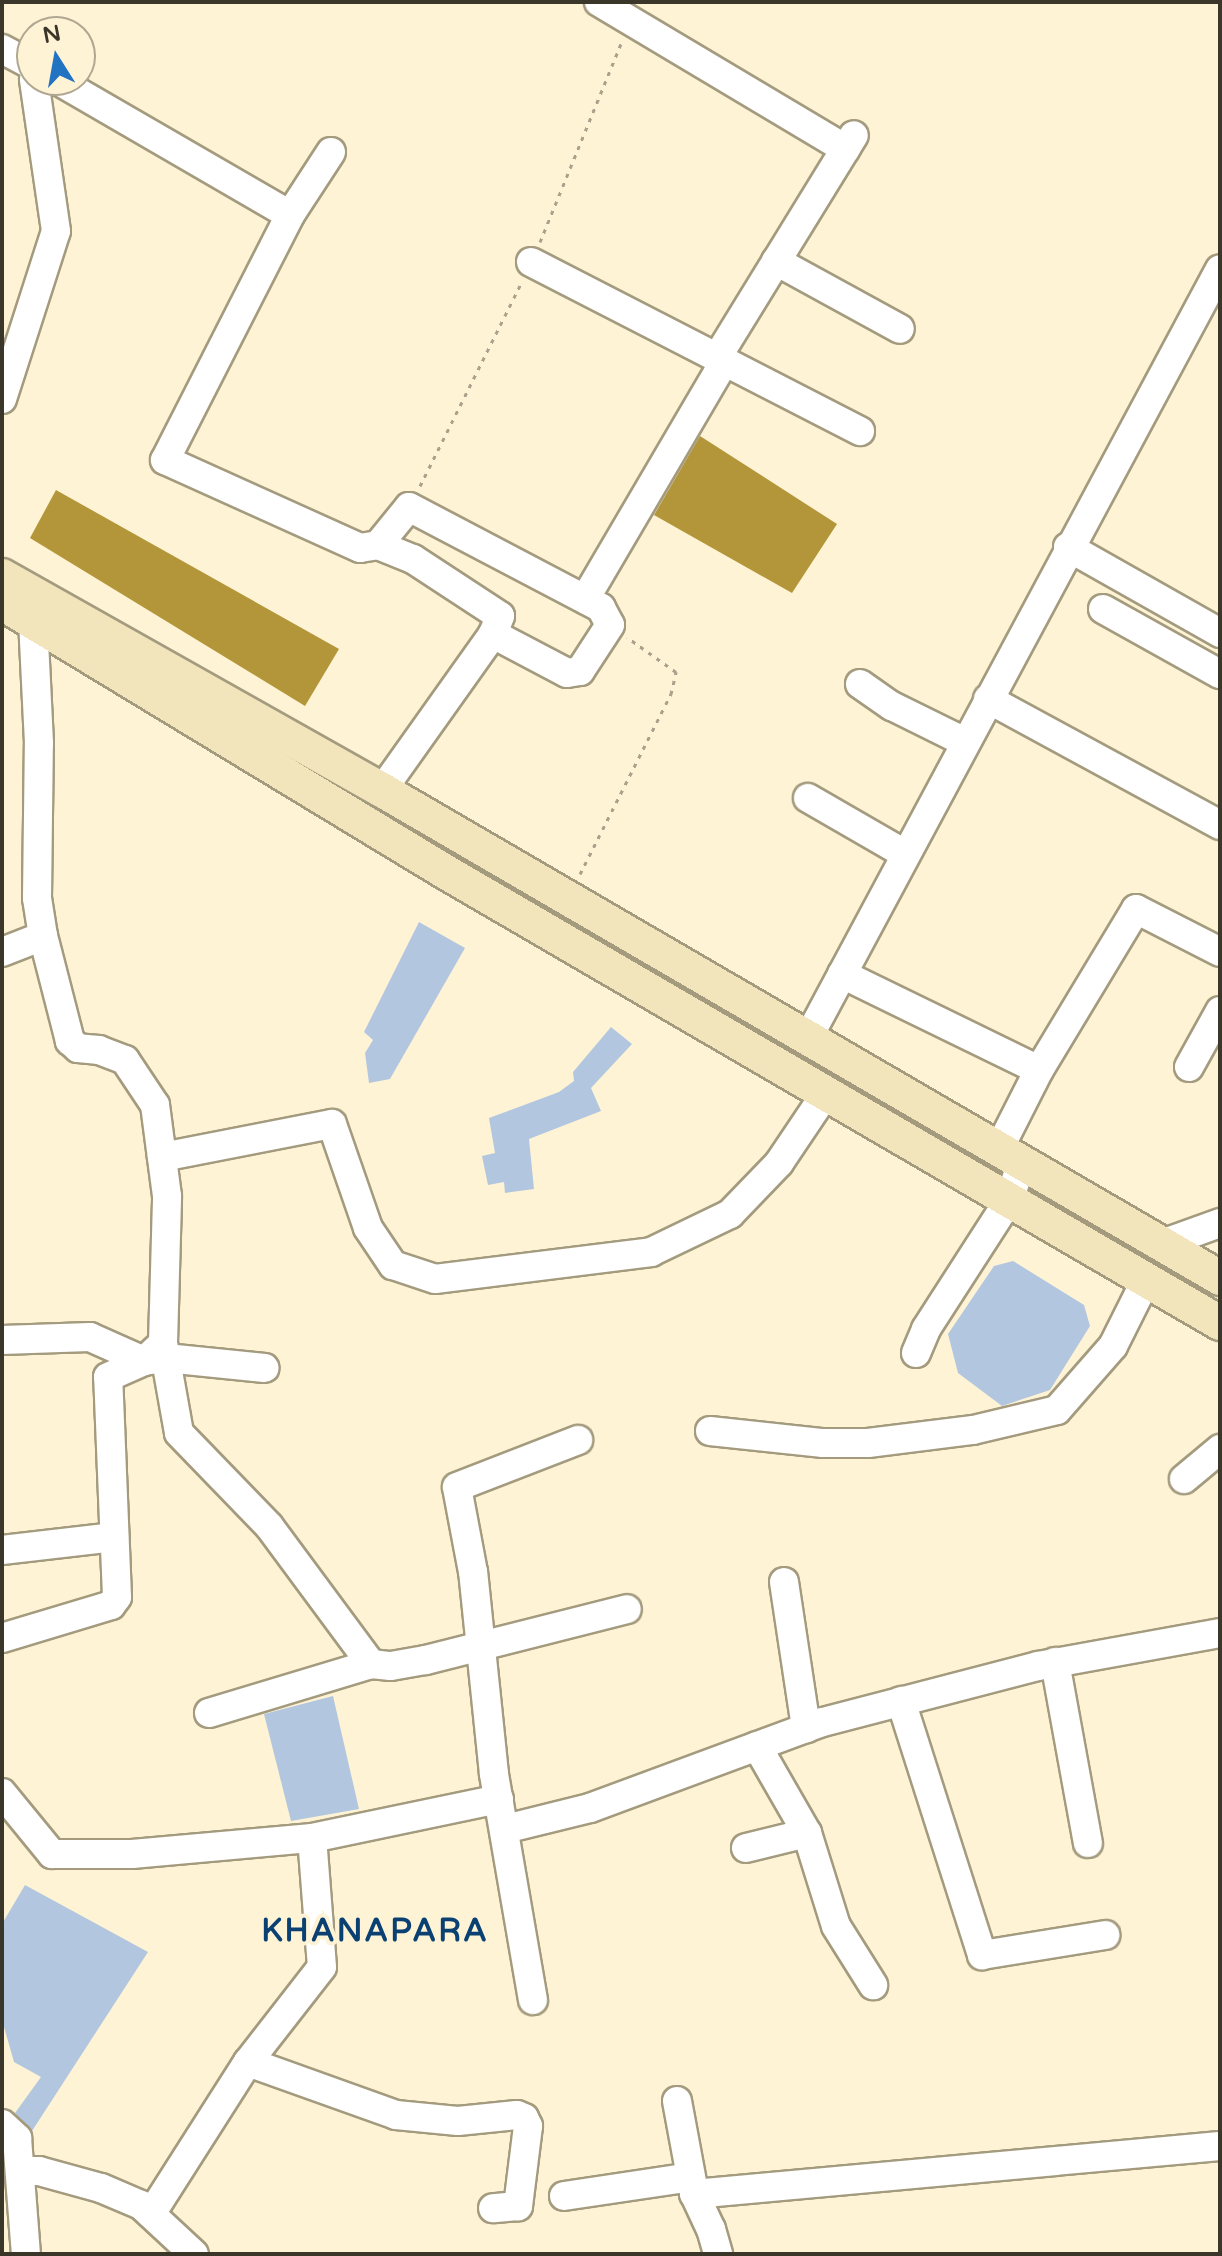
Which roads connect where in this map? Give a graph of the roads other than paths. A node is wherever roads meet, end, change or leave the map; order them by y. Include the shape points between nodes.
1 (599, 2) edge
2 (36, 96) edge
3 (85, 96) edge
4 (331, 152) dead end
5 (290, 215) junction
6 (776, 261) junction
7 (531, 262) dead end
8 (1220, 269) edge
9 (900, 329) dead end
10 (721, 358) junction
11 (2, 399) edge
12 (860, 431) dead end
13 (378, 545) junction
14 (1068, 547) junction
15 (2, 562) edge
16 (2, 576) edge
17 (585, 599) junction
18 (2, 603) edge
19 (1103, 609) dead end
20 (27, 614) edge
21 (1220, 633) edge
22 (493, 634) junction
23 (1220, 674) edge
24 (860, 684) dead end
25 (988, 699) junction
26 (965, 742) junction
27 (382, 790) junction
28 (808, 798) dead end
29 (1220, 825) edge
30 (905, 854) junction
31 (43, 936) junction
32 (2, 952) edge
33 (1220, 952) edge
34 (842, 974) junction
35 (1220, 1011) edge
36 (808, 1038) junction
37 (1189, 1067) dead end
38 (1039, 1070) junction
39 (826, 1093) junction
40 (1010, 1156) junction
41 (162, 1157) junction
42 (1009, 1200) junction
43 (1220, 1223) edge
44 (1162, 1244) junction
45 (1220, 1278) edge
46 (1146, 1280) junction
47 (1220, 1323) edge
48 (2, 1340) edge
49 (916, 1353) dead end
50 (158, 1354) junction
51 (264, 1368) dead end
52 (710, 1431) dead end
53 (578, 1440) dead end
54 (1220, 1449) edge
55 (1184, 1479) dead end
56 (114, 1537) junction
57 (2, 1550) edge
58 (784, 1582) dead end
59 (627, 1609) dead end
60 (1220, 1633) edge
61 (2, 1638) edge
62 (480, 1646) junction
63 (1055, 1662) junction
64 (371, 1664) junction
65 (901, 1701) junction
66 (209, 1713) dead end
67 (806, 1728) junction
68 (757, 1746) junction
69 (2, 1793) edge
70 (499, 1799) junction
71 (505, 1829) junction
72 (807, 1833) junction
73 (312, 1838) junction
74 (1088, 1843) dead end
75 (746, 1848) dead end
76 (1105, 1935) dead end
77 (873, 1985) dead end
78 (533, 2000) dead end
79 (248, 2062) junction
80 (677, 2101) dead end
81 (2, 2124) edge
82 (1220, 2146) edge
83 (692, 2186) junction
84 (15, 2188) edge
85 (564, 2196) dead end
86 (493, 2208) dead end
87 (151, 2214) junction
88 (26, 2254) edge
89 (194, 2254) edge
90 (718, 2254) edge

1 - 6 street via 850,142
2 - 11 street via 56,231
3 - 5 street
4 - 5 street
5 - 13 street via 165,460 337,541 360,548
6 - 9 street
6 - 10 street
7 - 10 street
8 - 14 street
10 - 12 street
10 - 17 street
13 - 17 street via 409,507
13 - 22 street via 413,559 500,616
14 - 21 street
14 - 25 street
15 - 20 main road via 40,582
16 - 20 main road
17 - 22 street via 601,608 610,625 580,671 567,673
18 - 20 main road
19 - 23 street
20 - 27 main road
20 - 31 street via 39,743 37,898
20 - 39 main road via 444,871
22 - 27 street
24 - 26 street
25 - 26 street
25 - 29 street
26 - 30 street
27 - 36 main road
28 - 30 street
30 - 34 street
31 - 32 street
31 - 41 street via 70,1041 78,1048 125,1060 139,1077 155,1105
33 - 38 street via 1136,909
34 - 36 street
34 - 38 street
35 - 37 street
36 - 40 main road
38 - 40 street
39 - 41 street via 779,1163 730,1214 651,1252 435,1279 393,1265 368,1228 332,1124
39 - 42 main road
40 - 42 street
40 - 44 main road
41 - 50 street via 167,1196
42 - 46 main road
42 - 49 street
43 - 44 street
44 - 45 main road
46 - 47 main road
46 - 52 street via 1113,1346 1057,1410 973,1430 868,1443
48 - 50 street via 90,1337
50 - 51 street
50 - 56 street via 108,1377
50 - 64 street via 179,1433 269,1526
53 - 62 street via 457,1487
54 - 55 street
56 - 57 street
56 - 61 street via 117,1597 111,1605
58 - 67 street
59 - 62 street
60 - 63 street
62 - 64 street via 391,1666
62 - 70 street
63 - 65 street
63 - 74 street
64 - 66 street
65 - 67 street
65 - 76 street via 982,1955
67 - 68 street
68 - 71 street via 590,1808
68 - 72 street
69 - 73 street via 52,1854 132,1854
70 - 71 street
70 - 73 street
71 - 78 street
72 - 75 street
72 - 77 street via 836,1926
73 - 79 street via 322,1967
79 - 86 street via 396,2115 458,2121 524,2118 528,2126 518,2206
79 - 87 street
80 - 83 street
81 - 84 street via 17,2138
82 - 83 street
83 - 85 street
83 - 90 street
84 - 87 street via 39,2171 101,2188
84 - 88 street
87 - 89 street

